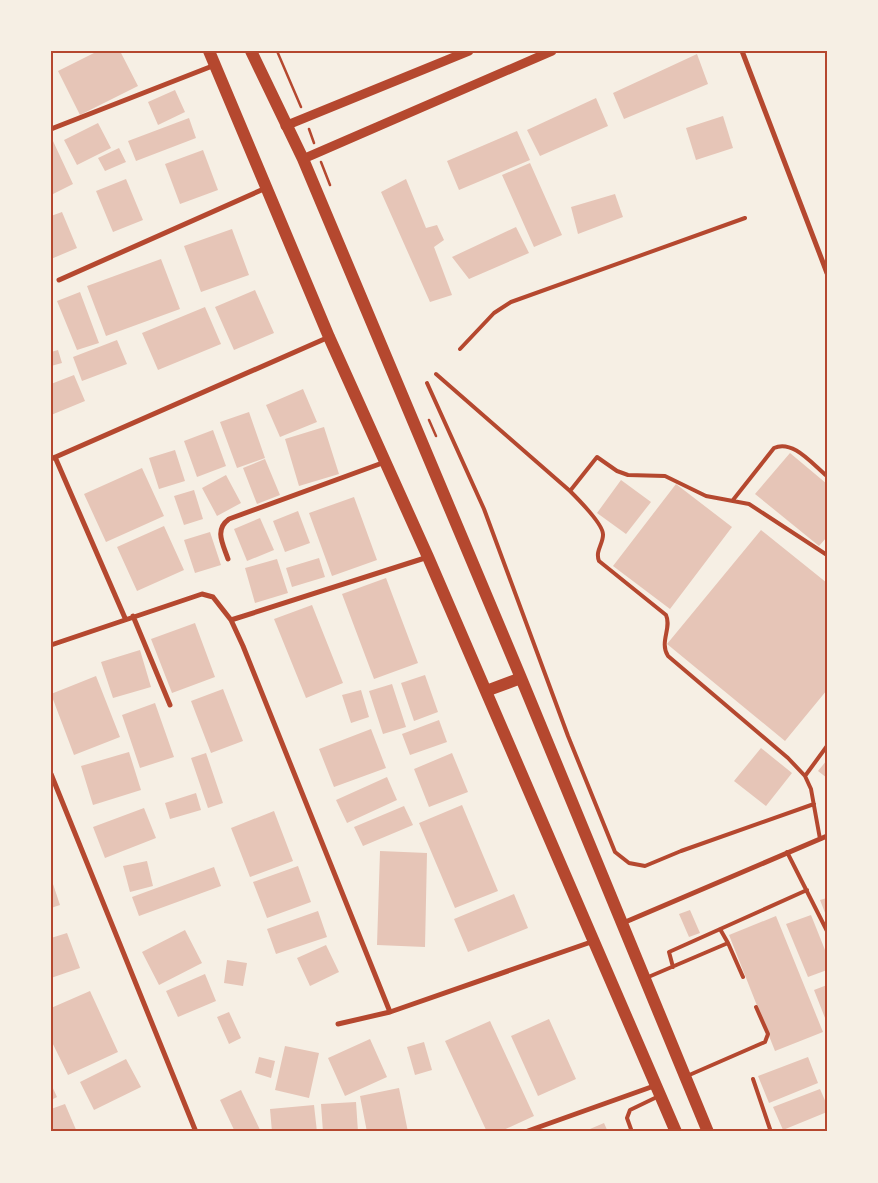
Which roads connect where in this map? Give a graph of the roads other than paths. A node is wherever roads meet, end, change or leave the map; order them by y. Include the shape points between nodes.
1 (209, 51) edge
2 (251, 51) edge
3 (469, 51) edge
4 (552, 51) edge
5 (742, 51) edge
6 (215, 65) junction
7 (285, 126) junction
8 (51, 129) edge
9 (303, 159) junction
10 (267, 188) junction
11 (745, 218) dead end
12 (827, 273) edge
13 (59, 280) dead end
14 (329, 337) junction
15 (460, 350) dead end
16 (436, 374) dead end
17 (427, 383) dead end
18 (53, 458) edge
19 (386, 462) junction
20 (827, 476) edge
21 (570, 492) junction
22 (733, 500) junction
23 (827, 547) edge
24 (825, 554) edge
25 (428, 557) junction
26 (228, 559) dead end
27 (133, 616) junction
28 (125, 618) junction
29 (231, 620) junction
30 (51, 645) edge
31 (521, 678) junction
32 (486, 691) junction
33 (170, 705) dead end
34 (827, 746) edge
35 (51, 774) edge
36 (804, 776) junction
37 (814, 804) junction
38 (827, 836) edge
39 (820, 839) junction
40 (787, 852) junction
41 (807, 890) junction
42 (620, 924) junction
43 (720, 929) junction
44 (827, 931) edge
45 (594, 941) junction
46 (728, 944) junction
47 (673, 967) junction
48 (743, 977) dead end
49 (644, 979) junction
50 (756, 1007) dead end
51 (390, 1012) junction
52 (338, 1024) dead end
53 (685, 1077) junction
54 (753, 1079) dead end
55 (659, 1090) junction
56 (196, 1132) edge
57 (525, 1132) edge
58 (632, 1132) edge
59 (676, 1132) edge
60 (708, 1132) edge
61 (771, 1132) edge

1 - 6 main road
2 - 7 main road
3 - 7 street
4 - 9 street
5 - 12 street
6 - 8 street
6 - 10 main road
7 - 9 main road
9 - 31 main road
10 - 13 street
10 - 14 main road
11 - 15 lane via 512,302 494,313
14 - 18 street
14 - 19 main road
16 - 21 lane
17 - 37 lane via 484,509 568,736 615,852 629,863 645,866
18 - 28 street
19 - 25 main road
19 - 26 street via 229,519 221,527 220,534
20 - 22 lane via 790,447 782,445 774,448
21 - 22 lane via 597,457 628,475 665,476 706,496
21 - 36 lane via 602,530 597,555 599,561 666,614 668,625 664,642 668,656 788,758
22 - 24 lane via 758,508
23 - 24 lane
25 - 29 street
25 - 32 main road
27 - 28 street
27 - 29 street via 206,594 217,601
27 - 33 street
28 - 30 street
29 - 51 street
31 - 32 main road
31 - 42 main road
32 - 45 main road
34 - 36 lane
35 - 56 street
36 - 37 lane
37 - 39 lane
38 - 39 street
39 - 40 street
40 - 41 lane
40 - 42 street
41 - 43 lane
41 - 44 lane
42 - 49 main road
43 - 46 lane
43 - 47 lane via 668,952
45 - 51 street
45 - 55 main road
46 - 47 lane
46 - 48 lane
47 - 49 lane
49 - 53 main road
50 - 53 lane via 768,1034 765,1042
51 - 52 street
53 - 60 main road
54 - 61 lane
55 - 57 street
55 - 58 lane via 630,1110 627,1118
55 - 59 main road

